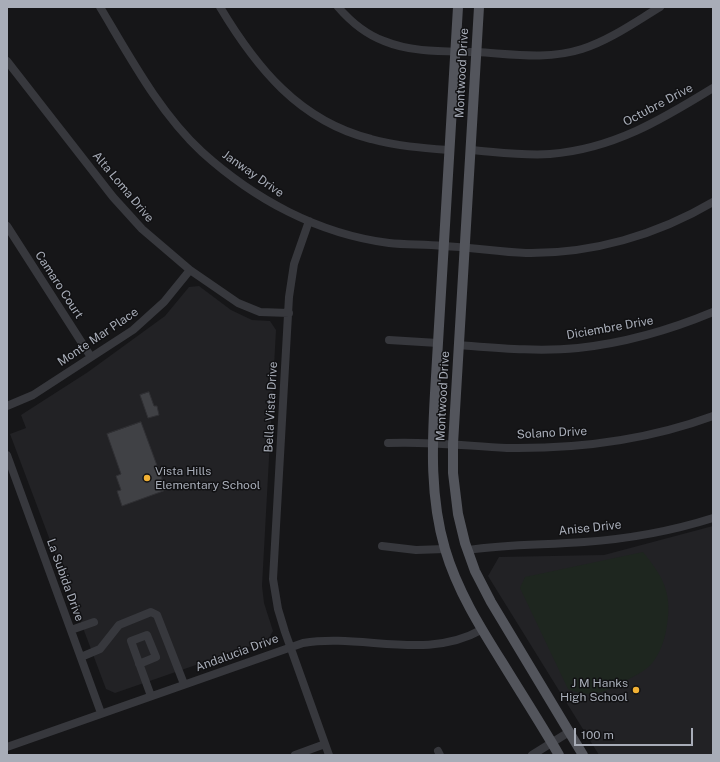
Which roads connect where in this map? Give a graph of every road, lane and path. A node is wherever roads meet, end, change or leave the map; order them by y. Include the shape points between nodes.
1 (100, 7) edge
2 (220, 7) edge
3 (338, 7) edge
4 (458, 7) edge
5 (479, 7) edge
6 (660, 7) edge
7 (455, 52) junction
8 (476, 52) junction
9 (7, 62) edge
10 (713, 88) edge
11 (449, 150) junction
12 (471, 150) junction
13 (713, 202) edge
14 (309, 221) junction
15 (7, 226) edge
16 (443, 246) junction
17 (464, 248) junction
18 (190, 270) junction
19 (713, 312) edge
20 (289, 313) junction
21 (389, 340) dead end
22 (438, 343) junction
23 (459, 345) junction
24 (91, 357) junction
25 (7, 406) edge
26 (713, 416) edge
27 (388, 443) dead end
28 (433, 443) junction
29 (453, 444) junction
30 (7, 455) edge
31 (713, 518) edge
32 (382, 546) dead end
33 (445, 549) junction
34 (468, 550) junction
35 (94, 622) dead end
36 (71, 630) junction
37 (482, 630) junction
38 (290, 646) junction
39 (81, 657) junction
40 (139, 664) dead end
41 (184, 684) junction
42 (151, 696) junction
43 (101, 713) junction
44 (569, 732) junction
45 (552, 742) junction
46 (325, 744) junction
47 (7, 747) edge
48 (295, 755) edge
49 (329, 755) edge
50 (532, 755) edge
51 (559, 755) edge
52 (583, 755) edge

1 - 14 street, Janway Drive via 156,98 201,150 248,188 288,212
2 - 11 street via 236,34 273,82 317,116 369,139 406,147
3 - 7 street via 356,26 385,42 416,49
4 - 7 main road, Montwood Drive
5 - 8 main road, Montwood Drive
6 - 8 street via 603,40 569,53 543,56
7 - 8 street
7 - 11 main road, Montwood Drive
8 - 12 main road, Montwood Drive
9 - 18 street, Alta Loma Drive via 128,215
10 - 12 street, Octubre Drive via 638,131 588,148 549,154
11 - 16 main road, Montwood Drive
12 - 17 main road, Montwood Drive
13 - 17 street, Janway Drive via 658,229 605,245 550,252
14 - 16 street, Janway Drive via 360,237
14 - 20 street, Bella Vista Drive via 294,264
15 - 24 street, Camaro Court
16 - 17 street, Janway Drive
16 - 22 main road, Montwood Drive
17 - 23 main road, Montwood Drive
18 - 20 street, Alta Loma Drive via 249,308 269,314
18 - 24 street, Monte Mar Place via 149,317 112,345
19 - 23 street, Diciembre Drive via 665,330 578,348 515,349
20 - 38 street, Bella Vista Drive via 273,578 278,609
21 - 22 street
22 - 28 main road, Montwood Drive
23 - 29 main road, Montwood Drive
24 - 25 street, Monte Mar Place via 33,395
26 - 29 street, Solano Drive via 613,442 532,448
27 - 28 street, Solano Drive
28 - 29 street, Solano Drive
28 - 33 main road, Montwood Drive via 434,489
29 - 34 main road, Montwood Drive via 455,495
30 - 36 street, La Subida Drive
31 - 34 street, Anise Drive via 678,528 605,540 509,545
32 - 33 street via 416,550
33 - 37 main road, Montwood Drive via 452,571
34 - 44 main road, Montwood Drive via 490,602
35 - 36 street
36 - 39 street, La Subida Drive
37 - 38 street, Andalucia Drive via 445,644 413,645 326,640
37 - 45 main road, Montwood Drive
38 - 41 street, Andalucia Drive
38 - 46 street, Bella Vista Drive
39 - 41 street via 100,649 119,625 151,612 157,614
39 - 43 street, La Subida Drive
40 - 42 street
41 - 42 street, Andalucia Drive
42 - 43 street, Andalucia Drive
43 - 47 street, Andalucia Drive
44 - 45 street
44 - 52 main road, Montwood Drive
45 - 50 street
45 - 51 main road, Montwood Drive
46 - 48 street
46 - 49 street, Bella Vista Drive

